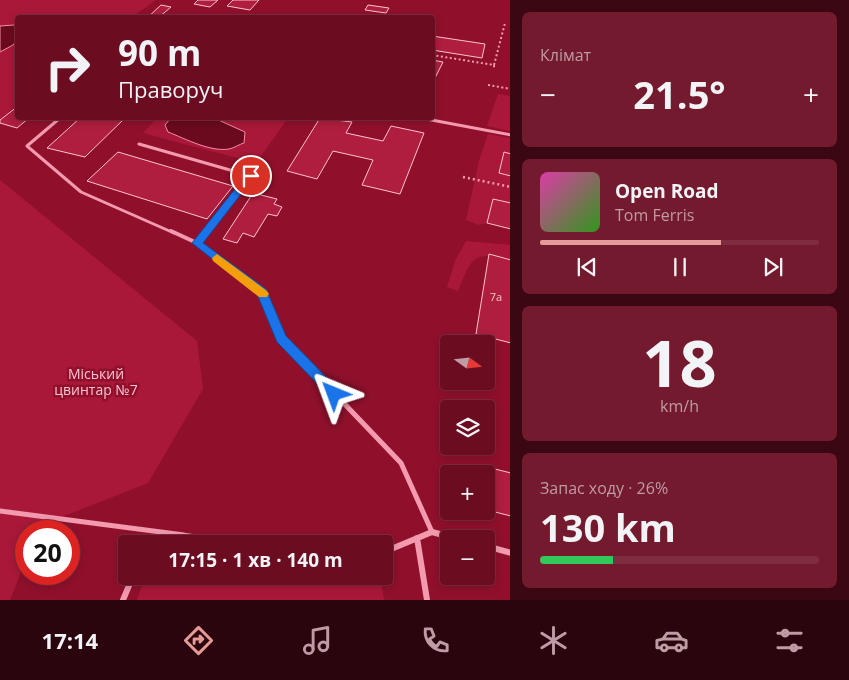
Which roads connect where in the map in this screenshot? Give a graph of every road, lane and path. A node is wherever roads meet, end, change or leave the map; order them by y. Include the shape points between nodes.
1 (505, 23) dead end
2 (435, 56) edge
3 (488, 85) dead end
4 (510, 89) edge
5 (58, 120) edge
6 (432, 120) edge
7 (510, 135) edge
8 (139, 144) dead end
9 (463, 177) dead end
10 (510, 187) edge
11 (197, 243) junction
12 (0, 511) edge
13 (432, 532) junction
14 (440, 534) edge
15 (179, 535) edge
16 (417, 538) junction
17 (393, 548) edge
18 (495, 549) edge
19 (510, 553) edge
20 (129, 585) edge
21 (123, 600) edge
22 (427, 600) edge

1 - 2 path via 494,66
3 - 4 path
5 - 11 lane via 27,146 81,192
6 - 7 lane
8 - 11 lane via 251,176
9 - 10 path
11 - 13 lane via 262,292 281,338 401,463
12 - 15 lane
13 - 14 street
13 - 16 street
16 - 17 street
16 - 22 street
18 - 19 street
20 - 21 street

